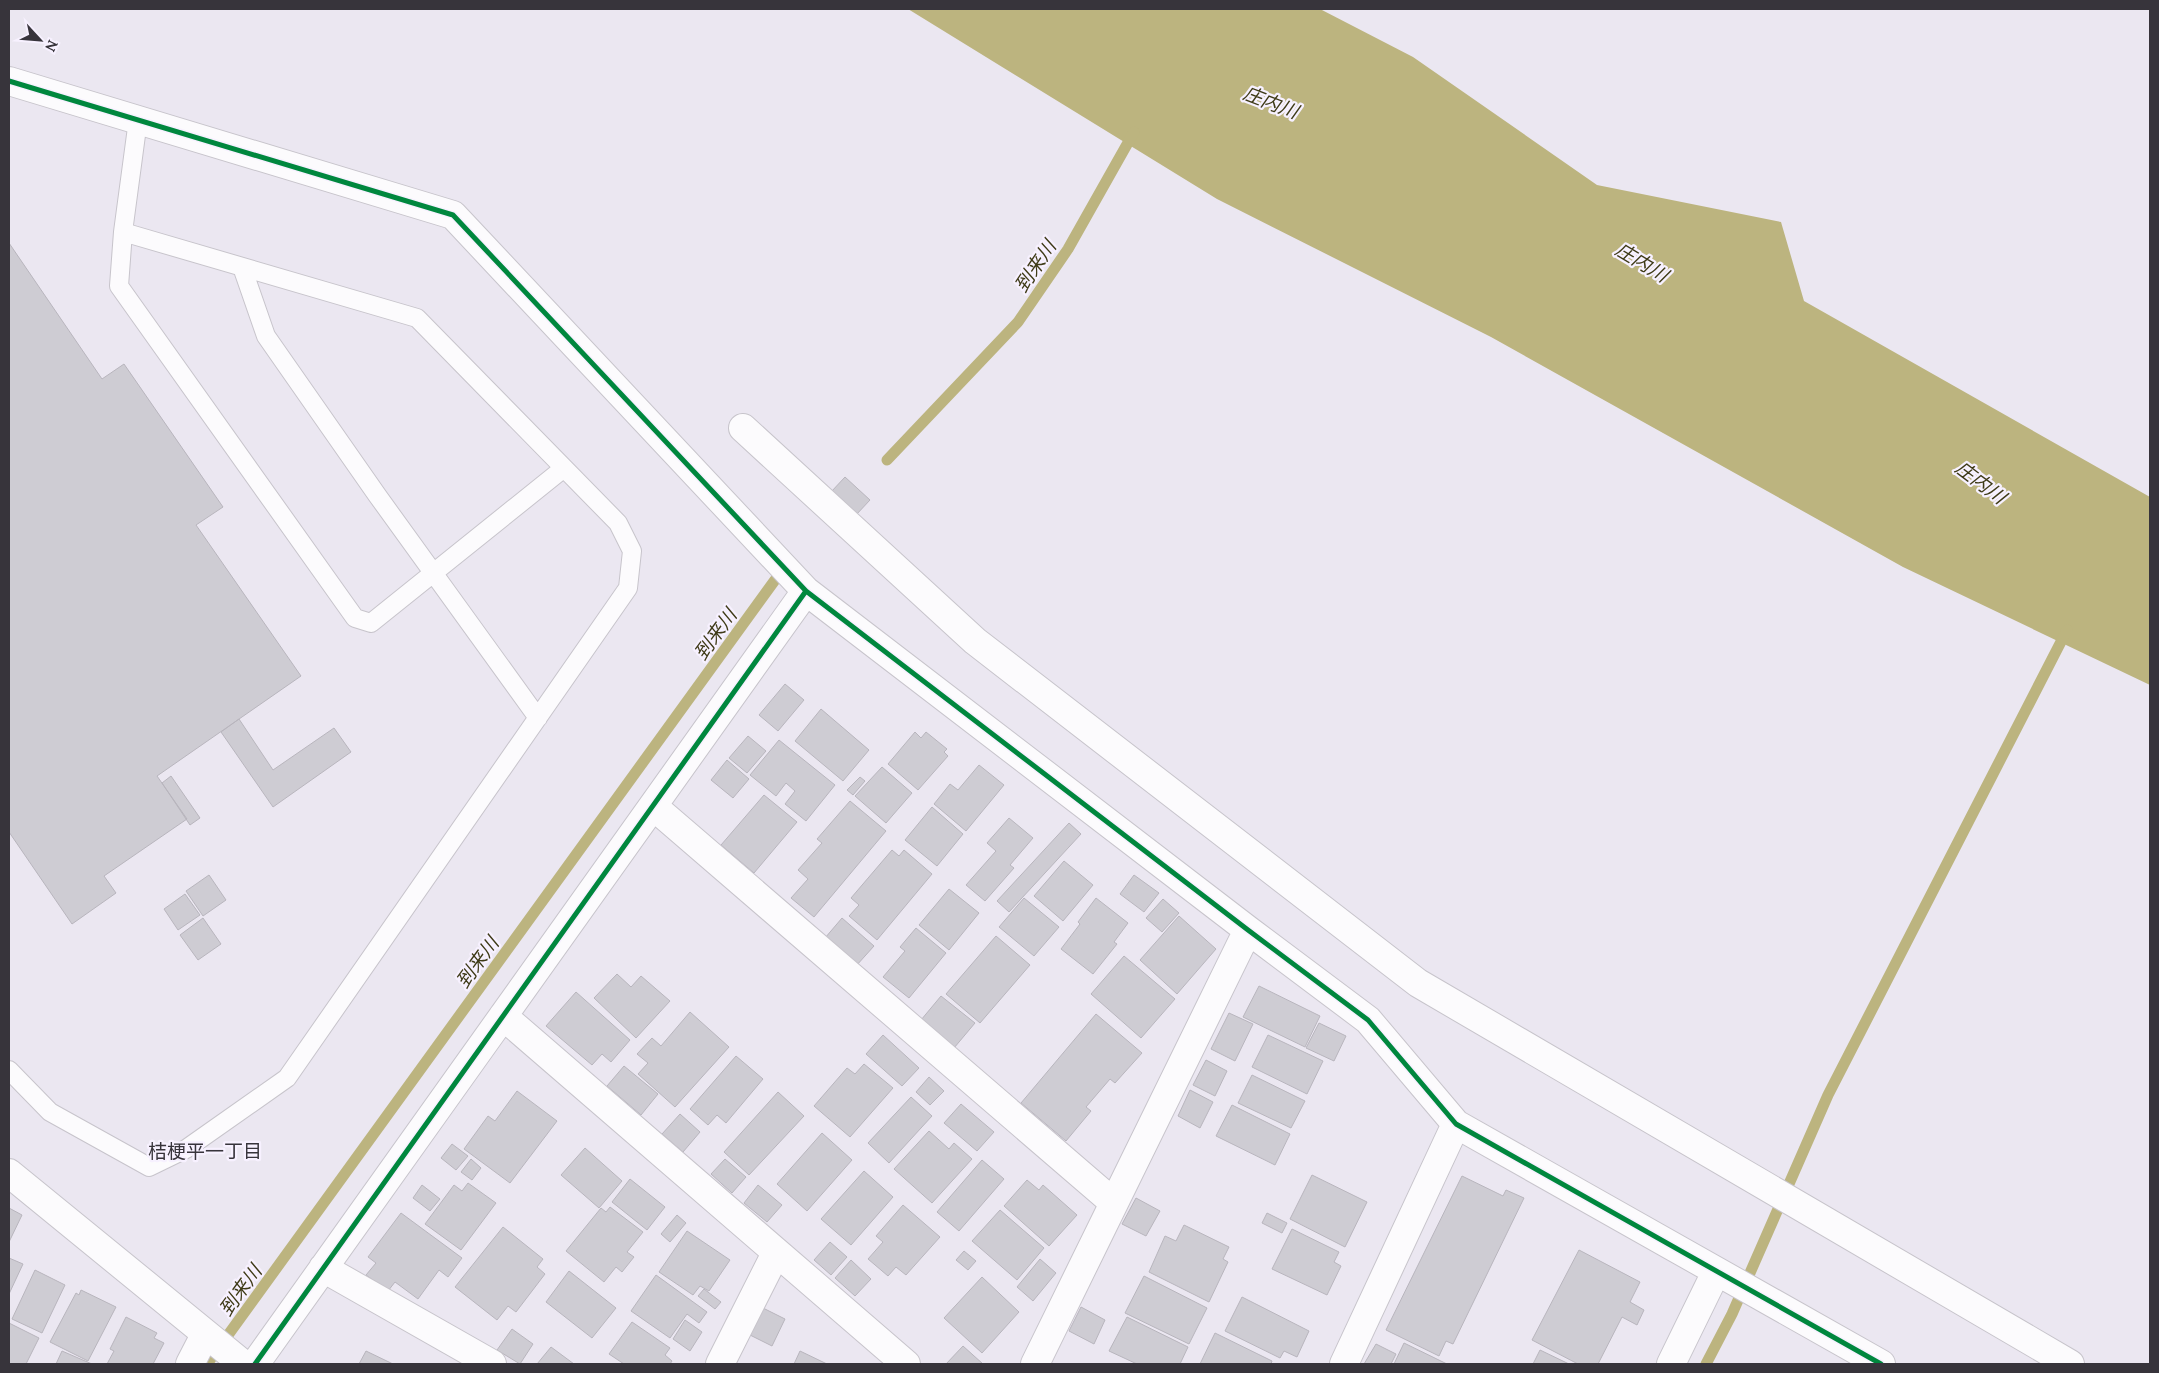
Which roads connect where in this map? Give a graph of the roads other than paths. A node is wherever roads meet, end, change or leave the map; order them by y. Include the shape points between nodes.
1 (9, 81) edge
2 (138, 120) junction
3 (123, 232) junction
4 (242, 267) junction
5 (743, 428) dead end
6 (564, 468) junction
7 (433, 573) junction
8 (806, 591) junction
9 (538, 718) junction
10 (653, 806) junction
11 (1248, 930) junction
12 (503, 1016) junction
13 (9, 1070) edge
14 (1456, 1124) junction
15 (9, 1173) edge
16 (1114, 1203) junction
17 (776, 1253) junction
18 (323, 1268) junction
19 (1719, 1273) junction
20 (207, 1336) junction
21 (243, 1362) edge
22 (190, 1364) edge
23 (492, 1364) edge
24 (720, 1364) edge
25 (906, 1364) edge
26 (1035, 1364) edge
27 (1344, 1364) edge
28 (1671, 1364) edge
29 (1881, 1364) edge
30 (2070, 1364) edge

1 - 2 street
2 - 3 lane
2 - 8 street via 453,215
3 - 4 lane
3 - 7 lane via 119,286 355,618 371,622
4 - 6 lane via 417,318
4 - 7 lane via 266,336
5 - 30 street via 975,640 1418,983
6 - 7 lane
6 - 9 lane via 618,523 632,551 628,588
7 - 9 lane
8 - 10 street
8 - 11 street
9 - 13 lane via 287,1078 186,1149 149,1167 50,1112
10 - 12 street
10 - 16 street
11 - 14 street via 1368,1020
11 - 16 street
12 - 17 street
12 - 18 street
14 - 19 street
14 - 27 street
15 - 20 street
16 - 26 street
17 - 24 street
17 - 25 street
18 - 21 street
18 - 23 street
19 - 28 street
19 - 29 street
20 - 21 street
20 - 22 street

